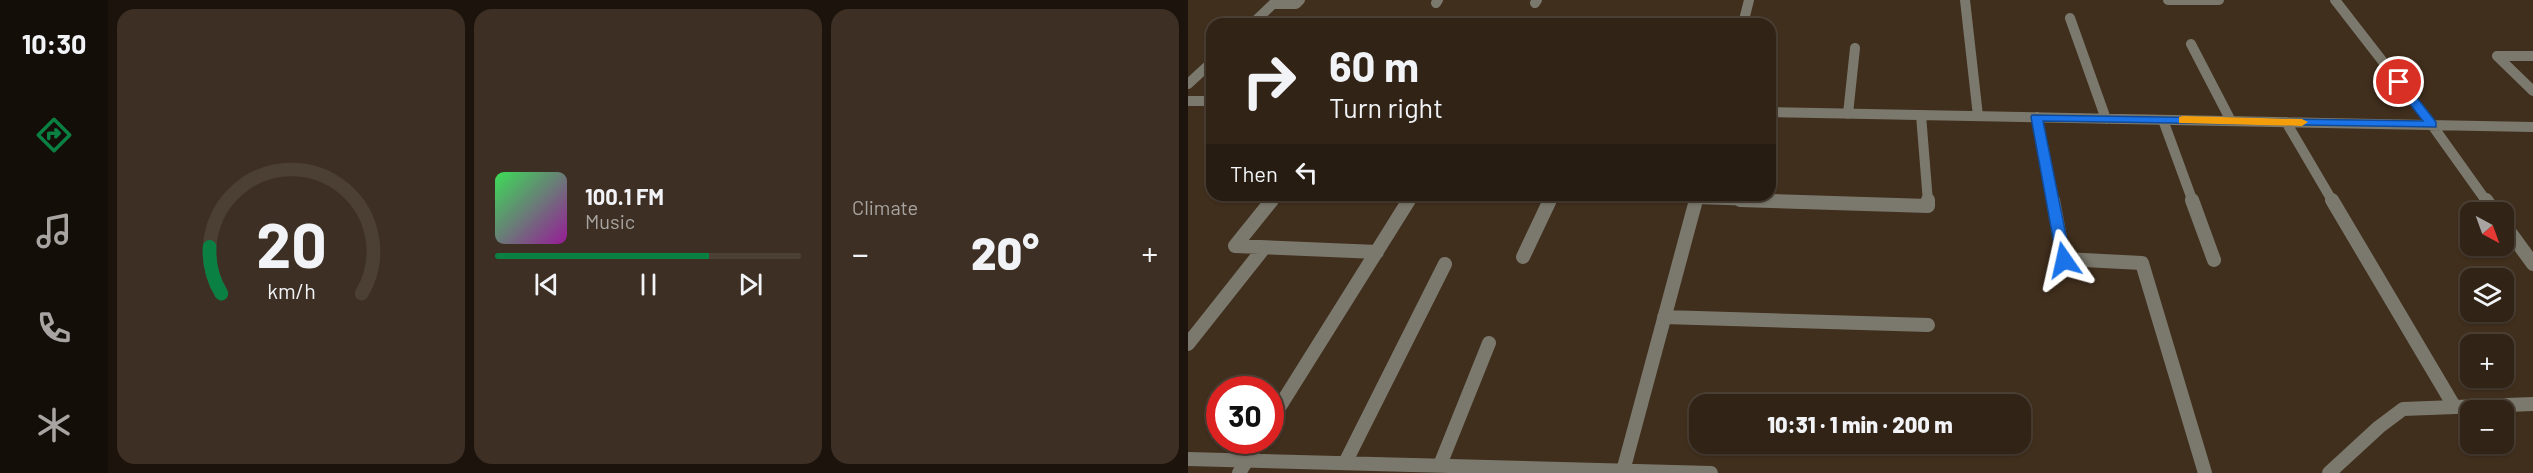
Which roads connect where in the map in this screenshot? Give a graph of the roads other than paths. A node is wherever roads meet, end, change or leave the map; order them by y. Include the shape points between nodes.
1 (1300, 0) edge
2 (1749, 0) edge
3 (1965, 0) edge
4 (2168, 0) edge
5 (2219, 0) edge
6 (2334, 0) edge
7 (1258, 18) edge
8 (1744, 18) edge
9 (2070, 18) dead end
10 (2191, 44) dead end
11 (1855, 48) dead end
12 (2533, 56) edge
13 (1206, 68) edge
14 (1188, 84) edge
15 (2533, 91) edge
16 (1188, 101) edge
17 (1206, 101) edge
18 (1776, 112) edge
19 (1848, 114) junction
20 (1921, 115) junction
21 (1978, 116) junction
22 (2037, 117) junction
23 (2106, 118) junction
24 (2163, 120) junction
25 (2231, 121) junction
26 (2286, 122) junction
27 (2432, 125) junction
28 (2533, 127) edge
29 (1776, 200) edge
30 (1271, 201) edge
31 (1408, 201) edge
32 (1549, 201) edge
33 (1695, 201) edge
34 (2487, 202) edge
35 (2514, 238) edge
36 (1264, 248) junction
37 (1377, 252) junction
38 (1523, 257) dead end
39 (2214, 260) dead end
40 (1445, 264) dead end
41 (2533, 264) edge
42 (1664, 317) junction
43 (1928, 325) dead end
44 (1489, 343) dead end
45 (1188, 344) edge
46 (1284, 400) edge
47 (2533, 404) edge
48 (2454, 406) junction
49 (1251, 454) edge
50 (1188, 459) edge
51 (1345, 463) junction
52 (1440, 465) junction
53 (1243, 467) edge
54 (1623, 471) junction
55 (1711, 473) edge
56 (2205, 473) edge
57 (2329, 473) edge

1 - 7 street via 1296,4 1273,4
2 - 8 street
3 - 21 street
4 - 5 street
6 - 27 street
9 - 23 street
10 - 25 street
11 - 19 street
12 - 15 street via 2497,56
13 - 14 street
16 - 17 street
18 - 19 street
19 - 20 street
20 - 21 street
20 - 29 street via 1928,206
21 - 22 street
22 - 23 street
22 - 56 street via 2064,260 2142,263
23 - 24 street
24 - 25 street
24 - 39 street
25 - 26 street
26 - 27 street
26 - 48 street
27 - 28 street
27 - 34 street
30 - 36 street via 1235,246
31 - 37 street
32 - 38 street
33 - 42 street
35 - 41 street
36 - 37 street
36 - 45 street
37 - 46 street
40 - 51 street
42 - 43 street
42 - 54 street
44 - 52 street
47 - 48 street
48 - 57 street via 2403,409
49 - 53 street
50 - 53 street
51 - 52 street
51 - 53 street
52 - 54 street
54 - 55 street

